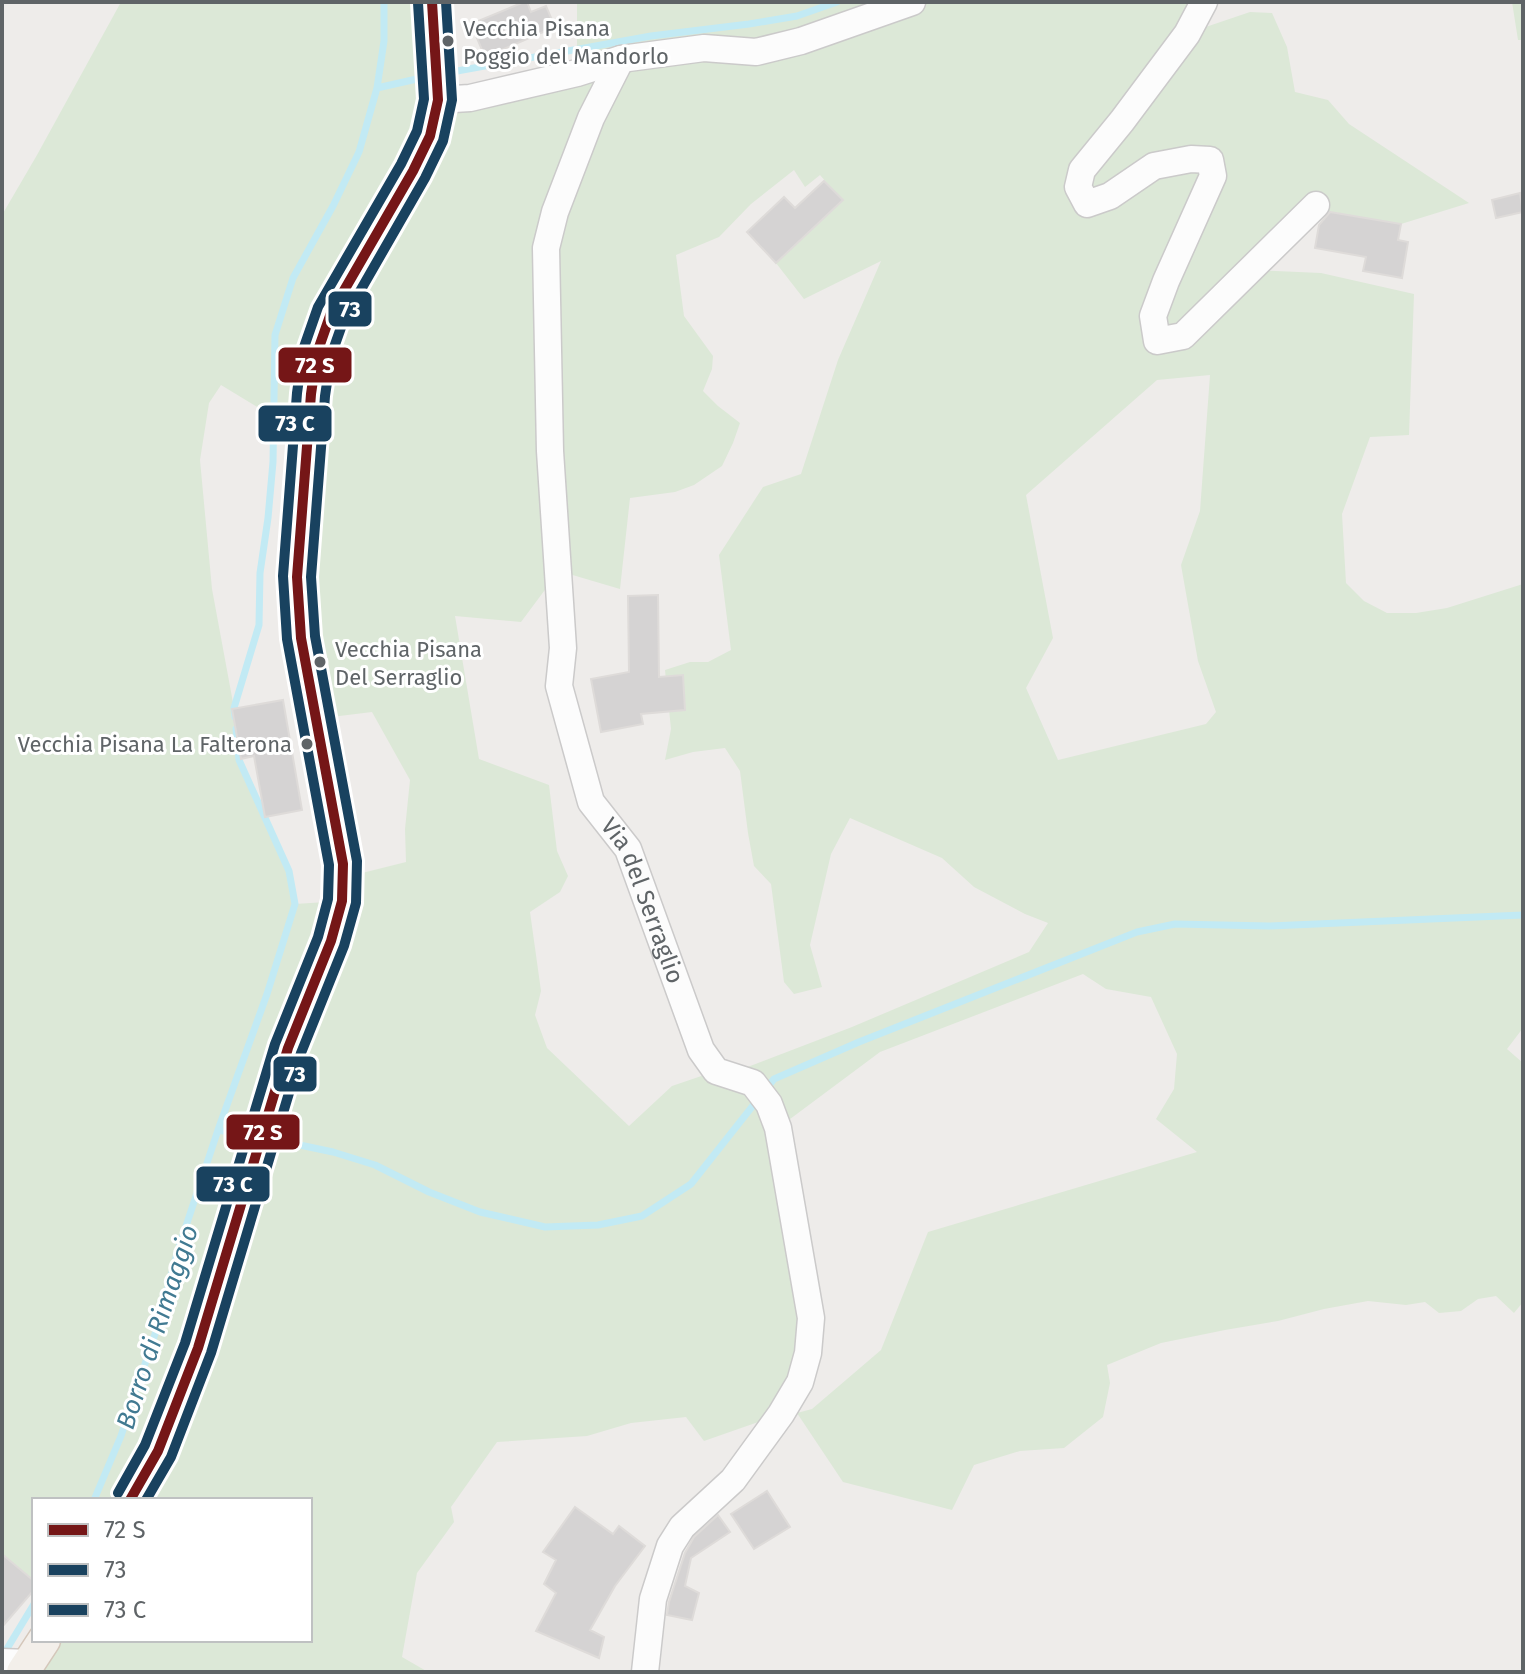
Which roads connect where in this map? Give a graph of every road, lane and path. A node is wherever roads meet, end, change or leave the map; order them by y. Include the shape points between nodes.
1 (432, 2) edge
2 (912, 2) edge
3 (1204, 2) edge
4 (621, 59) junction
5 (438, 100) junction
6 (1316, 205) dead end
7 (131, 1498) edge
8 (645, 1672) edge

1 - 5 main road
2 - 4 street via 756,52 704,48
3 - 6 street via 1187,34 1082,170 1078,187 1087,204 1110,196 1154,166 1210,160 1213,176 1153,316 1157,341 1183,336
4 - 5 street via 470,98
4 - 8 street, Via del Serraglio via 591,118 546,248 550,451 563,648 559,686 591,802 628,849 701,1050 716,1071 761,1094 778,1128 811,1318 800,1382 781,1414 733,1480 682,1527 670,1546 653,1599
5 - 7 main road via 430,136 413,171 331,313 317,353 311,394 297,577 300,628 343,864 342,901 288,1048 198,1348 158,1451

